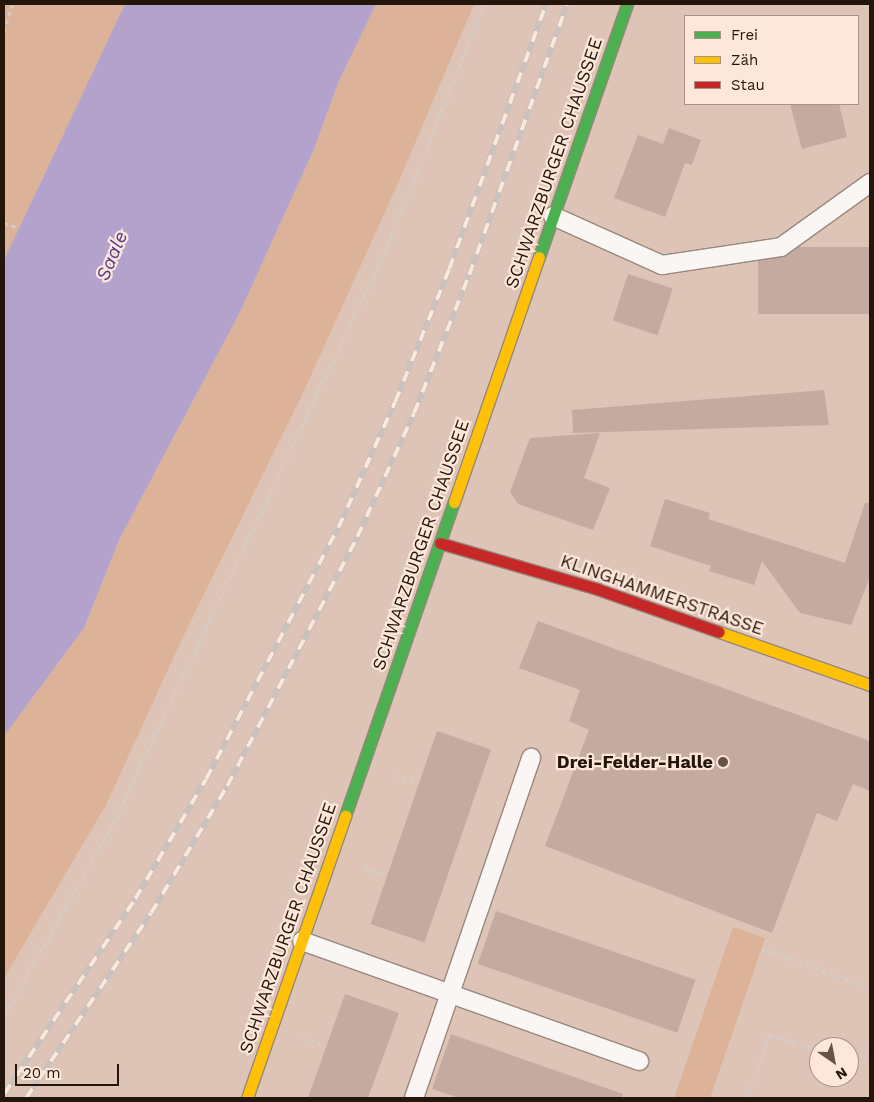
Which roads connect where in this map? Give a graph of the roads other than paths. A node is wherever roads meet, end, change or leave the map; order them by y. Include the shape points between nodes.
1 (628, 4) edge
2 (870, 183) edge
3 (553, 216) junction
4 (440, 543) junction
5 (870, 685) edge
6 (531, 758) dead end
7 (302, 941) junction
8 (449, 995) junction
9 (639, 1061) dead end
10 (247, 1098) edge
11 (414, 1098) edge

1 - 3 main road, SCHWARZBURGER CHAUSSEE
2 - 3 lane via 781,247 662,264
3 - 4 main road, SCHWARZBURGER CHAUSSEE
4 - 5 main road, KLINGHAMMERSTRASSE via 597,590
4 - 7 main road, SCHWARZBURGER CHAUSSEE
6 - 8 lane
7 - 8 lane
7 - 10 main road, SCHWARZBURGER CHAUSSEE
8 - 9 lane
8 - 11 lane

